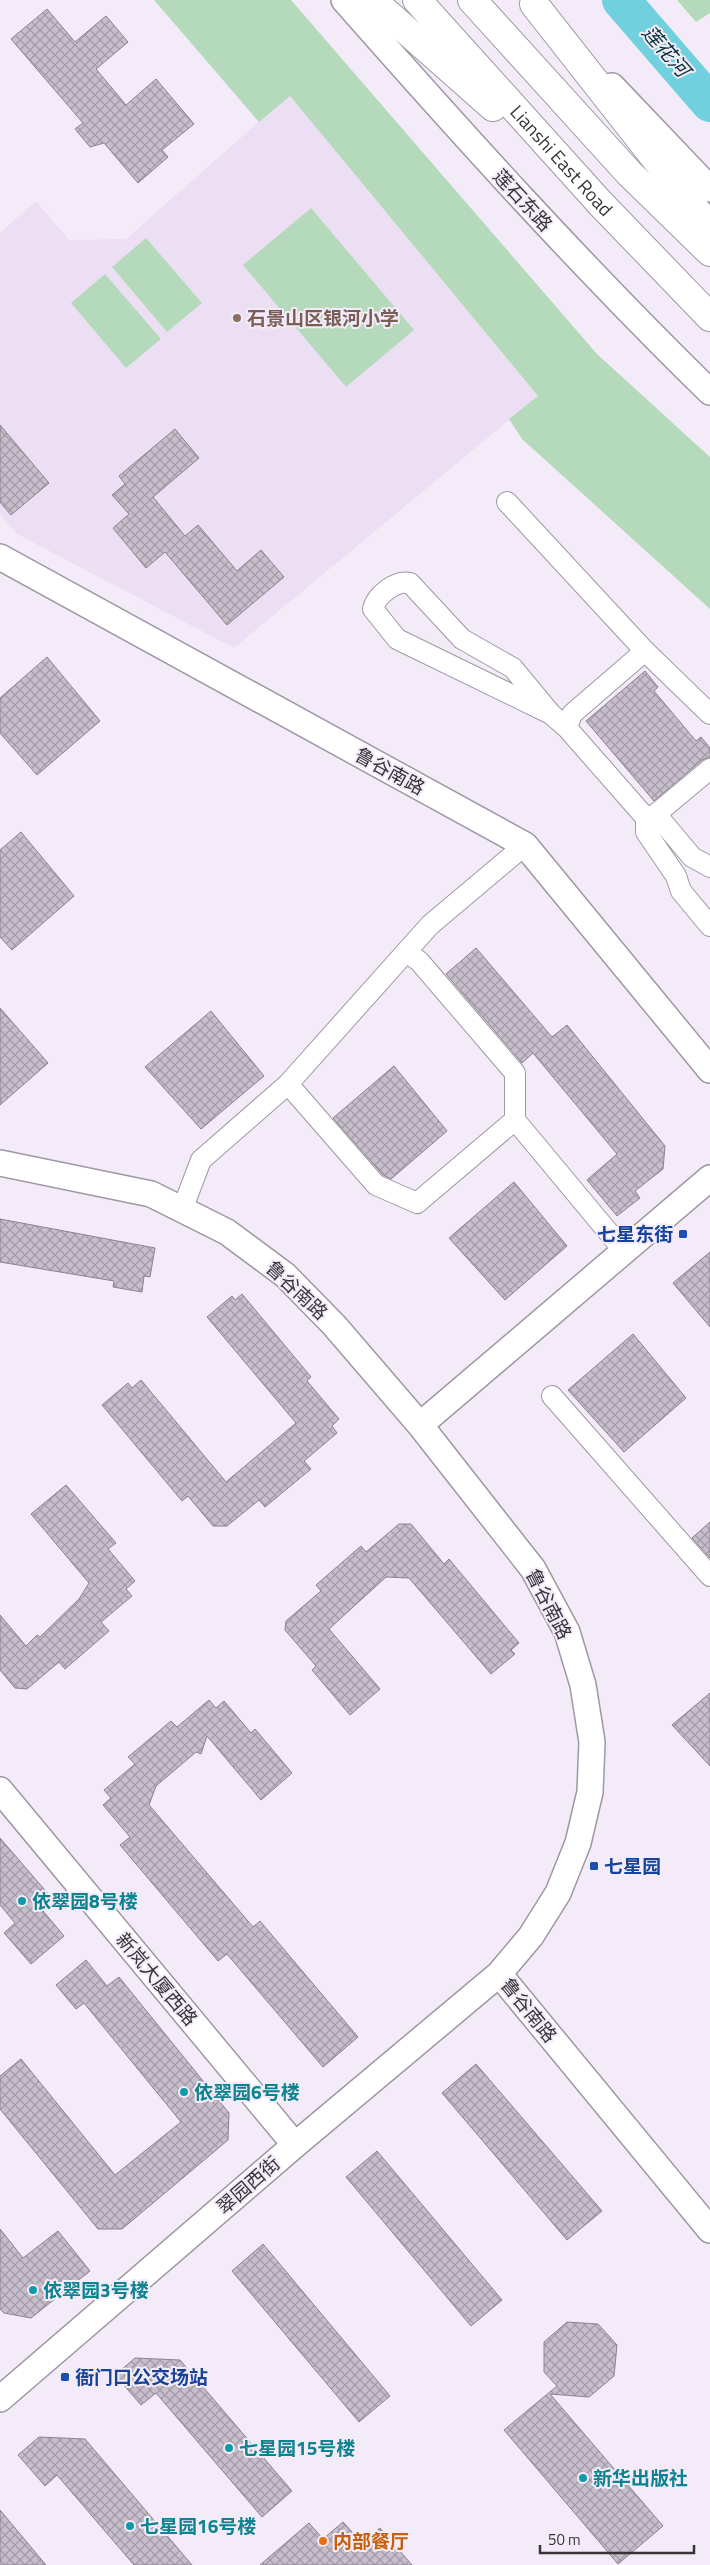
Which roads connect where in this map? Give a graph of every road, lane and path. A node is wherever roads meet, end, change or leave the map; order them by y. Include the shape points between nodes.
1 (344, 0) edge
2 (372, 0) edge
3 (417, 0) edge
4 (472, 0) edge
5 (532, 2) edge
6 (710, 189) edge
7 (600, 203) junction
8 (710, 228) edge
9 (710, 252) edge
10 (710, 317) edge
11 (710, 392) edge
12 (507, 502) dead end
13 (0, 557) edge
14 (645, 650) junction
15 (551, 714) junction
16 (710, 714) edge
17 (567, 728) junction
18 (710, 770) edge
19 (651, 816) junction
20 (524, 845) junction
21 (710, 867) edge
22 (710, 926) edge
23 (406, 952) junction
24 (710, 1070) edge
25 (288, 1084) junction
26 (514, 1120) junction
27 (0, 1163) edge
28 (710, 1178) edge
29 (182, 1210) junction
30 (624, 1251) junction
31 (552, 1396) dead end
32 (420, 1425) junction
33 (710, 1576) edge
34 (0, 1790) edge
35 (499, 1974) junction
36 (295, 2145) junction
37 (710, 2230) edge
38 (0, 2400) edge

1 - 11 street, 莲石东路 via 480,154 628,313
2 - 7 highway
3 - 7 highway, Lianshi East Road
4 - 9 highway via 629,173
5 - 6 street
5 - 8 highway
7 - 10 highway, Lianshi East Road
12 - 14 street
13 - 20 street, 鲁谷南路
14 - 16 street
14 - 17 street via 572,714
15 - 15 street via 397,639 376,615 373,609 375,602 396,584 410,583 462,639 513,668
15 - 17 street
17 - 19 street
18 - 19 street
19 - 21 street via 692,857
19 - 22 street via 646,832 676,876 681,891
20 - 23 street via 430,925
20 - 24 street, 鲁谷南路
23 - 25 street
23 - 26 street via 419,962 515,1073
25 - 26 street via 376,1185 418,1203
25 - 29 street via 201,1160
26 - 30 street
27 - 29 street, 鲁谷南路 via 151,1194
28 - 30 street
29 - 32 street, 鲁谷南路 via 227,1232 285,1275 334,1325
30 - 32 street
31 - 33 street
32 - 35 street, 鲁谷南路 via 533,1569 567,1632 583,1685 592,1742 590,1792 578,1843 558,1893 531,1936
34 - 36 street, 新岚大厦西路
35 - 36 street, 翠园西街
35 - 37 street, 鲁谷南路
36 - 38 street, 翠园西街

